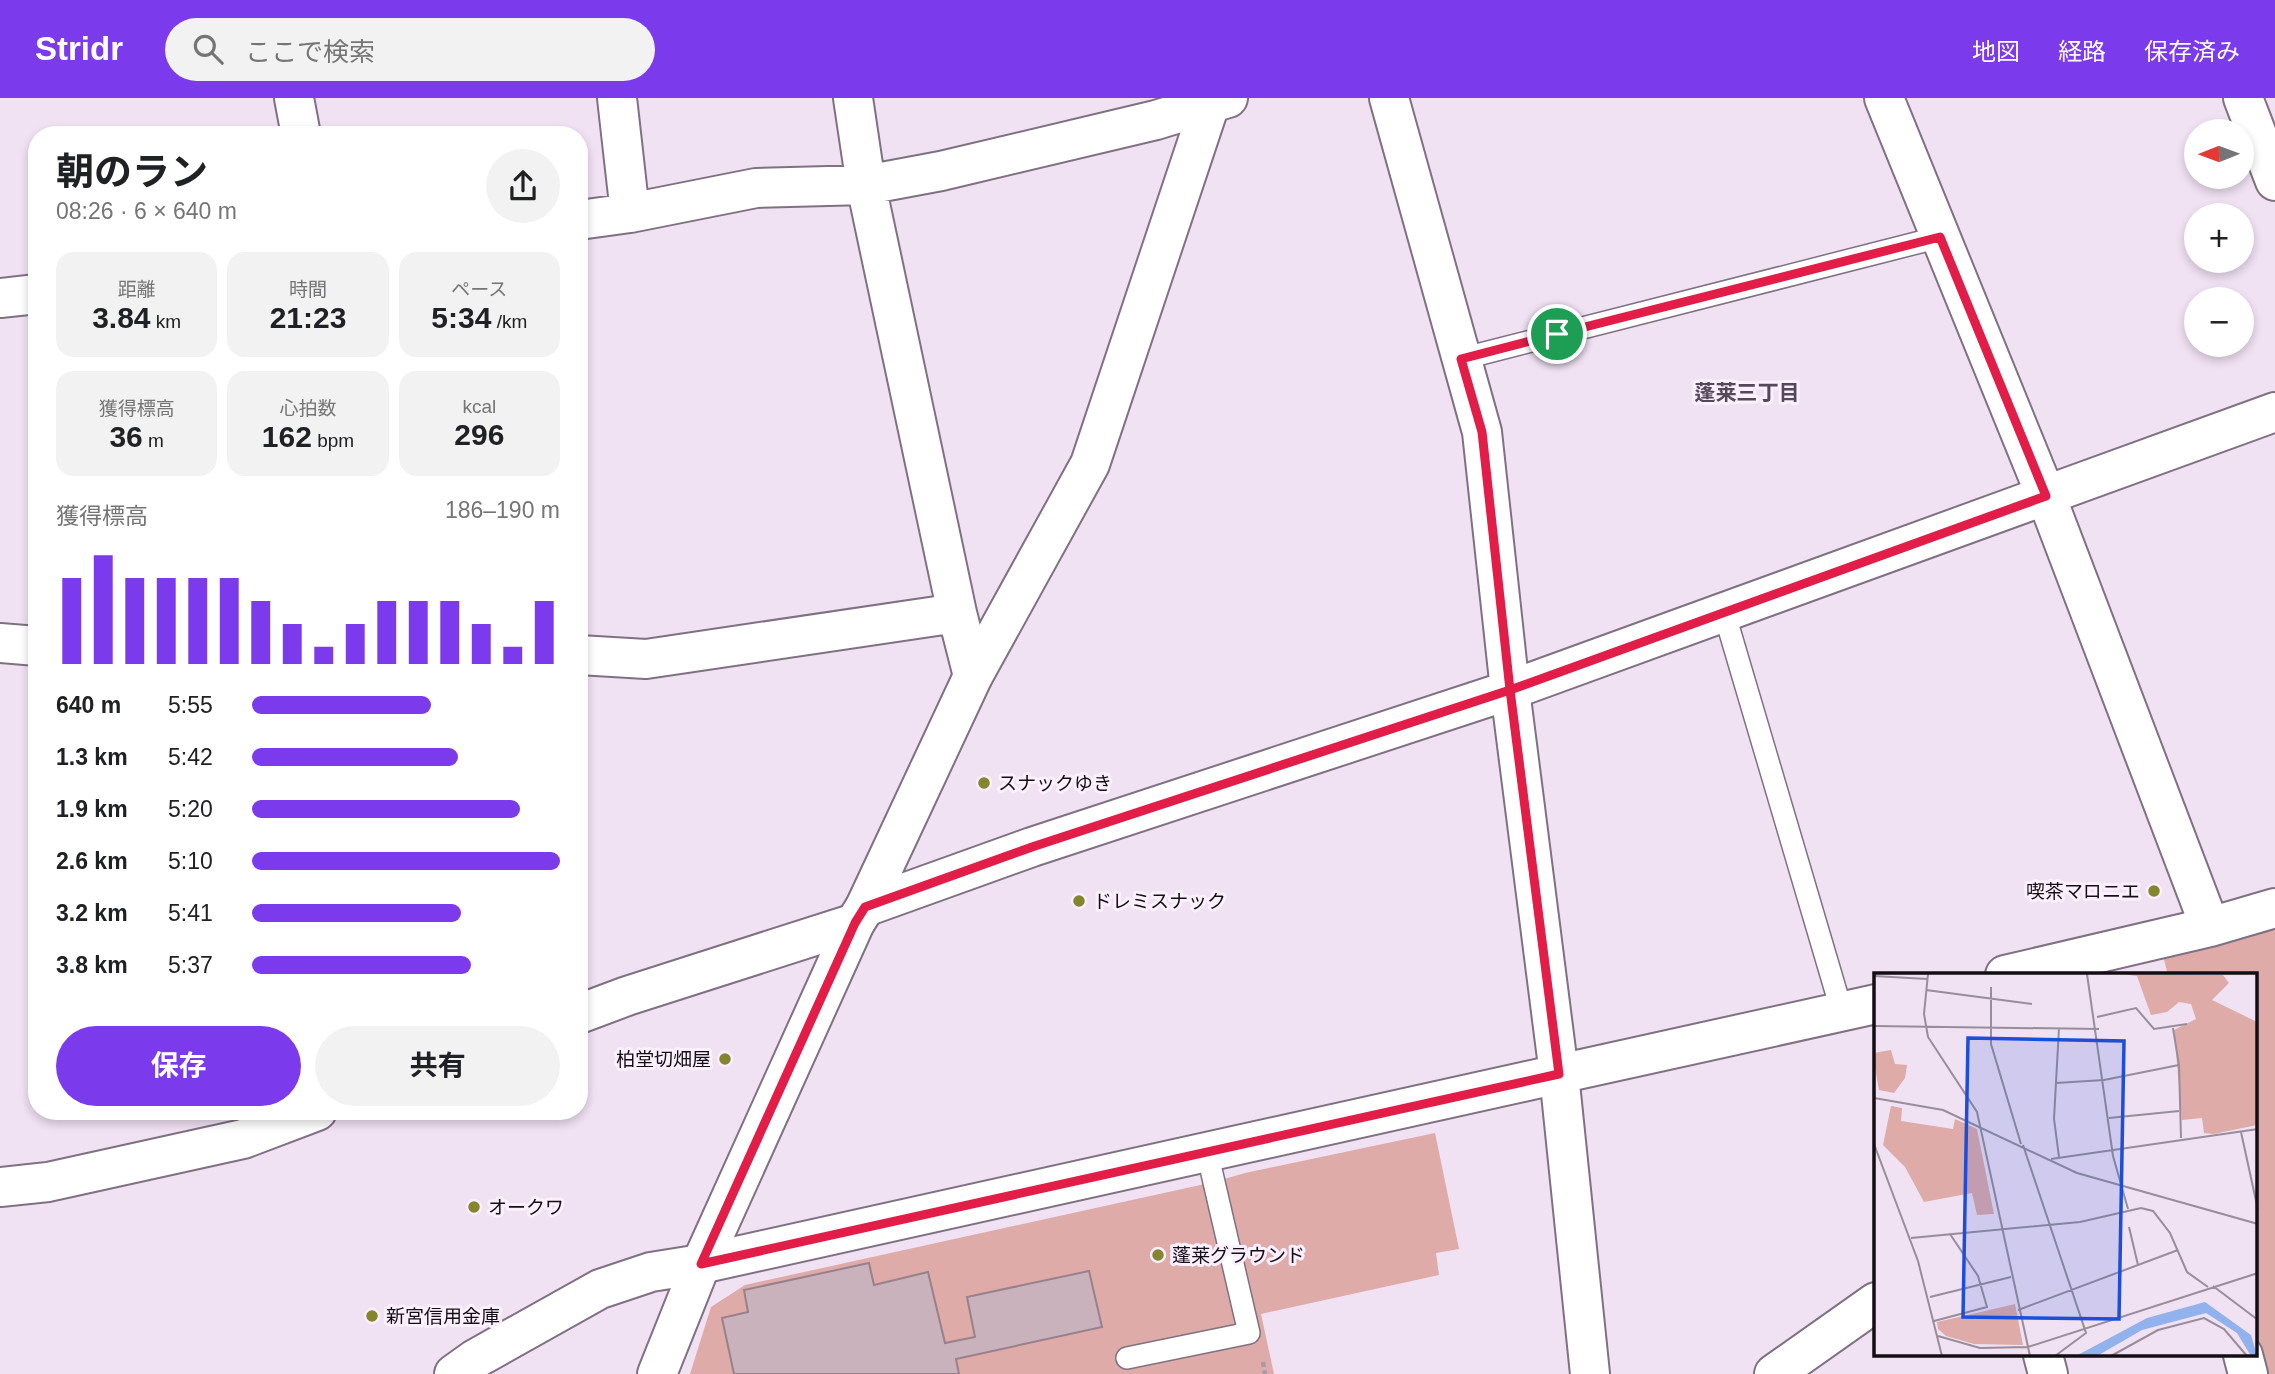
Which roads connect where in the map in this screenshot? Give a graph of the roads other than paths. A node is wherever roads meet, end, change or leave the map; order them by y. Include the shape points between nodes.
1 (293, 98) edge
2 (617, 98) edge
3 (853, 98) edge
4 (1389, 98) edge
5 (1884, 98) edge
6 (2243, 98) edge
7 (1216, 100) edge
8 (1153, 109) edge
9 (299, 126) edge
10 (2275, 181) edge
11 (866, 185) junction
12 (630, 213) junction
13 (588, 219) edge
14 (1940, 237) junction
15 (28, 295) edge
16 (0, 298) edge
17 (1461, 359) junction
18 (2275, 412) edge
19 (2046, 496) junction
20 (1724, 612) junction
21 (957, 613) junction
22 (0, 643) edge
23 (28, 645) edge
24 (588, 656) edge
25 (973, 676) junction
26 (1510, 690) junction
27 (2275, 908) edge
28 (860, 915) junction
29 (2210, 927) junction
30 (2014, 973) edge
31 (1859, 1008) edge
32 (588, 1011) edge
33 (1559, 1074) junction
34 (293, 1120) edge
35 (1208, 1152) junction
36 (0, 1187) edge
37 (701, 1264) junction
38 (1874, 1303) edge
39 (2043, 1356) edge
40 (2243, 1356) edge
41 (1127, 1359) dead end
42 (454, 1374) edge
43 (657, 1374) edge
44 (1590, 1374) edge
45 (1774, 1374) edge
46 (2048, 1374) edge
47 (2248, 1374) edge

1 - 9 street
2 - 12 street
3 - 11 street
4 - 17 street
5 - 14 street
6 - 10 street
7 - 8 street
7 - 25 street via 1090,464
8 - 11 street via 941,171
11 - 12 street via 756,188
11 - 21 street
12 - 13 street
14 - 17 lane
14 - 19 street
15 - 16 street
17 - 26 street via 1482,432
18 - 19 street
19 - 20 street
19 - 29 street
20 - 26 street
20 - 31 lane
21 - 24 street via 646,659
21 - 25 street
22 - 23 street
25 - 28 street
26 - 28 street via 1032,847
26 - 33 street
27 - 29 street
28 - 32 street
28 - 37 street
29 - 30 street
31 - 33 street
33 - 35 street
33 - 44 street
34 - 36 street via 243,1139 48,1182
35 - 37 street
35 - 41 lane via 1249,1333
37 - 42 street via 651,1272 600,1289
37 - 43 street
38 - 45 street
39 - 46 street
40 - 47 street

